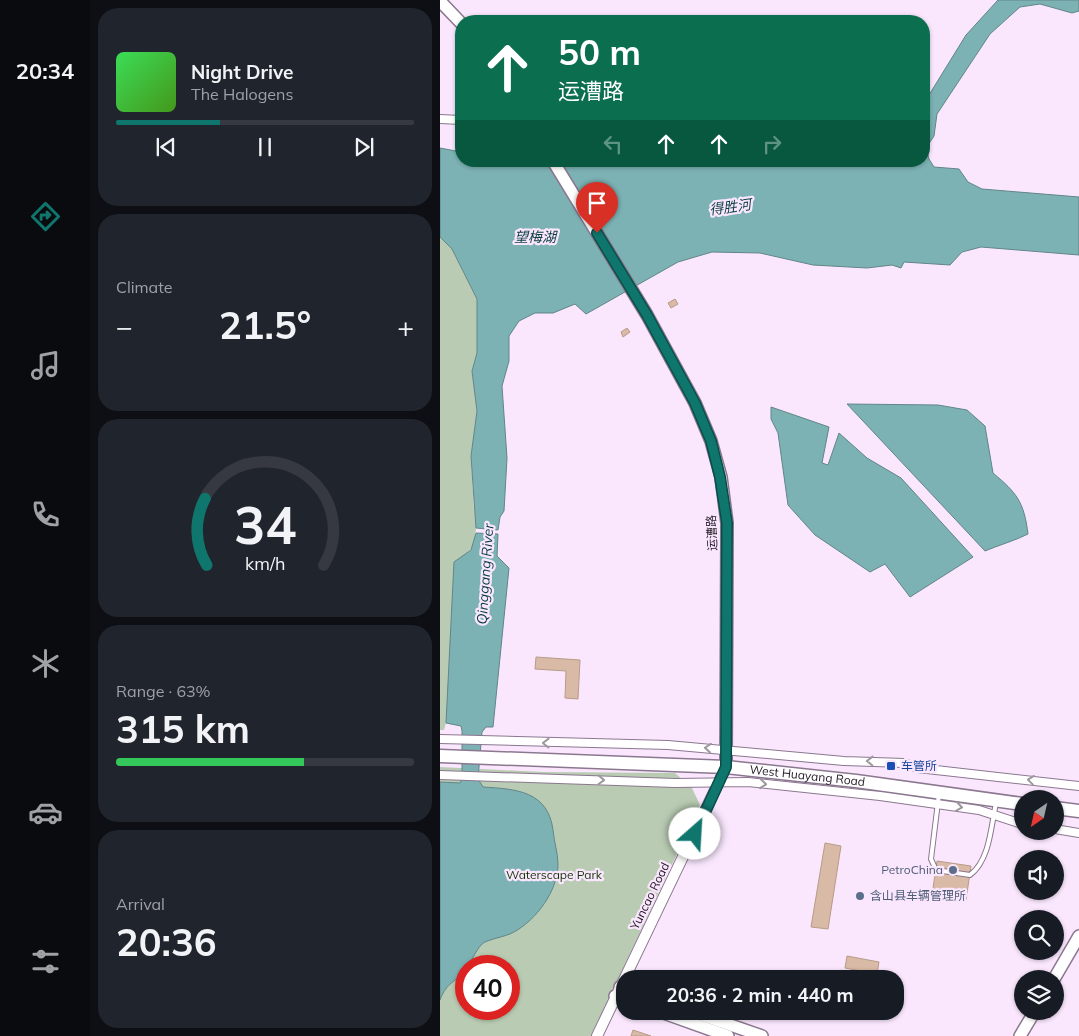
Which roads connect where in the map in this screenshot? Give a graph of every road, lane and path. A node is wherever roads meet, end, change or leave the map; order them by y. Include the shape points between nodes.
1 (440, 1) edge
2 (455, 17) edge
3 (440, 118) edge
4 (455, 119) edge
5 (557, 167) edge
6 (440, 739) edge
7 (440, 756) edge
8 (726, 767) junction
9 (440, 775) edge
10 (720, 782) junction
11 (1079, 786) edge
12 (938, 798) junction
13 (996, 800) junction
14 (1014, 803) edge
15 (1064, 809) edge
16 (1079, 811) edge
17 (993, 814) junction
18 (1014, 821) edge
19 (1064, 830) edge
20 (1079, 833) edge
21 (1079, 936) edge
22 (632, 970) edge
23 (1059, 970) edge
24 (616, 1002) edge
25 (683, 1020) edge
26 (716, 1020) edge
27 (1030, 1020) edge
28 (597, 1036) edge
29 (728, 1036) edge
30 (762, 1036) edge
31 (1020, 1036) edge

1 - 2 main road
3 - 4 street
5 - 8 main road, 运漕路 via 647,315 695,403 711,441 727,523
11 -> 6 street via 918,768 904,763 844,761 668,745
7 - 8 main road, West Huayang Road
8 - 10 street, Yuncao Road
8 - 12 main road, West Huayang Road
9 -> 10 street
10 -> 12 street
10 - 22 street, Yuncao Road
12 - 13 main road, West Huayang Road
12 -> 17 street
12 - 17 lane via 930,859 936,870 970,875 977,869 984,856
13 - 14 main road, West Huayang Road
13 - 17 lane
15 - 16 main road
17 - 18 street
19 - 20 street
21 - 23 main road
24 - 28 street, Yuncao Road
25 - 29 main road
26 - 30 main road
27 - 31 main road

